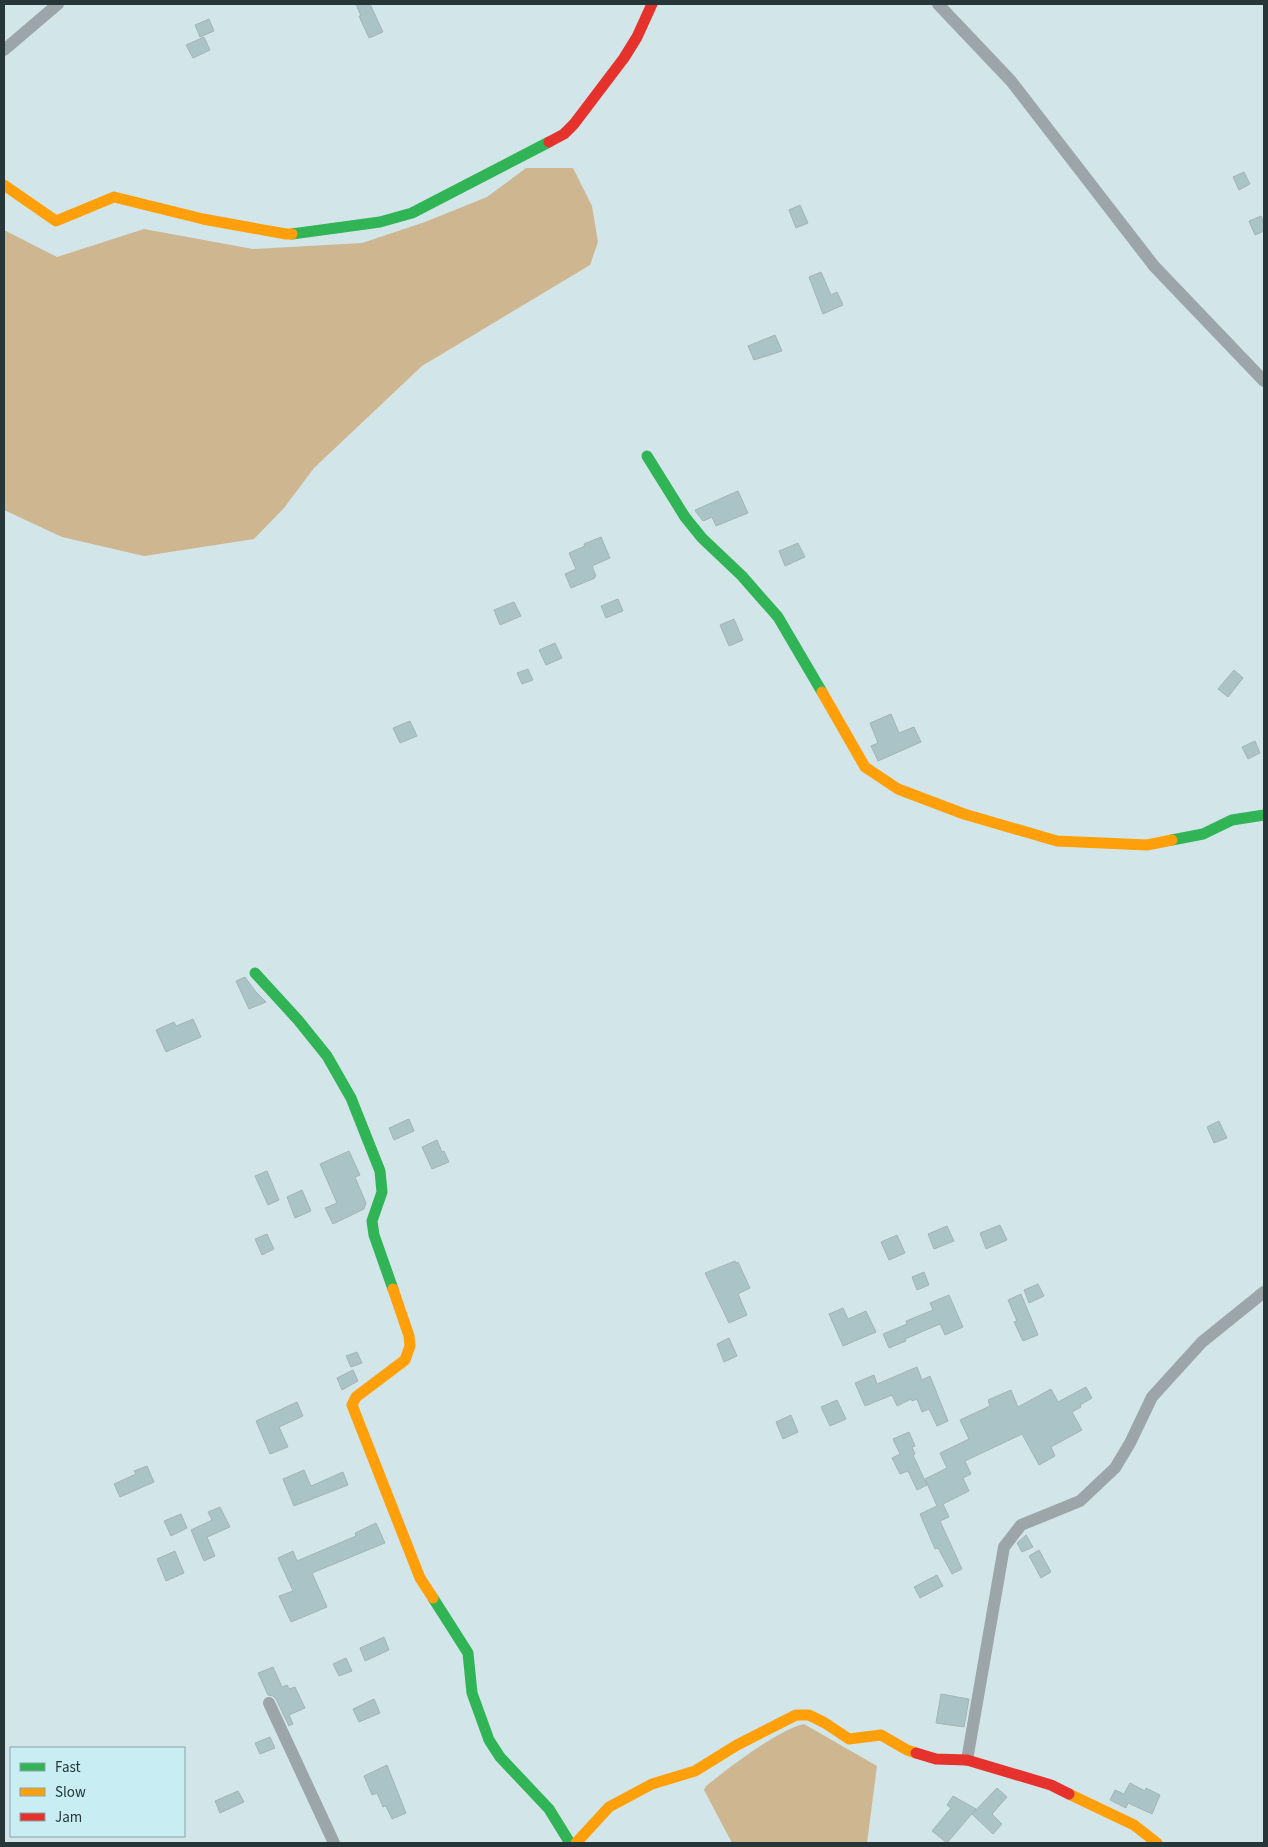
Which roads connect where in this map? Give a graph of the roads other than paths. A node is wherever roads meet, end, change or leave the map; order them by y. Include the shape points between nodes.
1 (58, 4) edge
2 (652, 4) edge
3 (938, 4) edge
4 (4, 50) edge
5 (4, 185) edge
6 (1264, 381) edge
7 (647, 456) dead end
8 (1264, 815) edge
9 (255, 972) dead end
10 (1264, 1292) edge
11 (268, 1703) dead end
12 (967, 1760) junction
13 (334, 1843) edge
14 (570, 1843) edge
15 (576, 1843) edge
16 (1157, 1843) edge

1 - 4 street
2 - 5 street via 624,58 564,134 412,213 380,222 286,234 226,224 114,197 56,221
3 - 6 street via 1011,81 1154,266
7 - 8 street via 696,531 778,617 865,767 898,789 964,814 1057,841 1147,845 1203,834 1232,820
9 - 14 street via 327,1056 351,1098 380,1171 382,1192 372,1221 374,1234 410,1346 404,1360 356,1397 352,1405 354,1414 420,1578 468,1653 472,1693 489,1740 500,1757 549,1810
10 - 12 street via 1202,1342 1152,1397 1114,1468 1080,1502 1021,1525 1004,1547
11 - 13 street
12 - 15 street via 936,1759 906,1750 881,1735 849,1739 808,1715 796,1715 695,1771 652,1784 609,1807
12 - 16 street via 1051,1785 1134,1825

